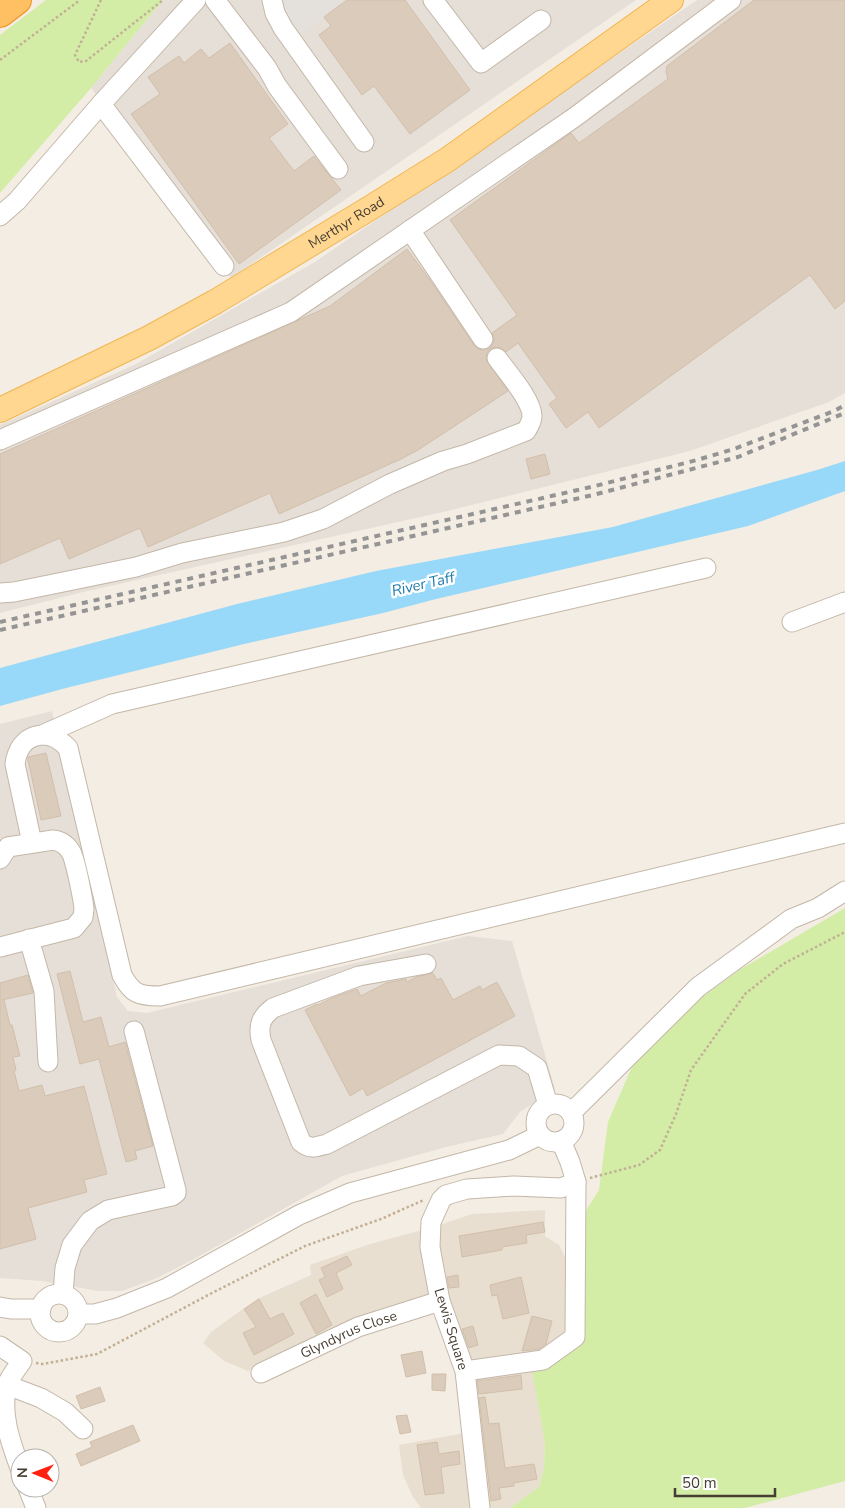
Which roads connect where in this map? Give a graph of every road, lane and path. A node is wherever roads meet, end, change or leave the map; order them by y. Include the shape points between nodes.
1 (18, 0) edge
2 (80, 0) edge
3 (101, 0) edge
4 (163, 0) edge
5 (196, 0) edge
6 (215, 0) edge
7 (272, 0) edge
8 (433, 0) edge
9 (671, 0) edge
10 (730, 0) edge
11 (0, 13) edge
12 (542, 20) dead end
13 (0, 60) edge
14 (101, 104) junction
15 (364, 142) dead end
16 (338, 169) dead end
17 (0, 216) edge
18 (410, 230) junction
19 (224, 266) dead end
20 (483, 339) dead end
21 (497, 358) dead end
22 (0, 410) edge
23 (0, 440) edge
24 (706, 568) dead end
25 (0, 593) edge
26 (845, 602) edge
27 (792, 622) dead end
28 (42, 735) junction
29 (845, 833) edge
30 (32, 843) junction
31 (0, 859) edge
32 (845, 891) edge
33 (845, 932) edge
34 (29, 940) junction
35 (0, 947) edge
36 (426, 964) dead end
37 (134, 1030) dead end
38 (48, 1062) dead end
39 (548, 1105) junction
40 (571, 1112) junction
41 (540, 1135) junction
42 (561, 1141) junction
43 (576, 1182) junction
44 (446, 1195) junction
45 (63, 1294) junction
46 (440, 1301) junction
47 (0, 1307) edge
48 (41, 1309) junction
49 (79, 1314) junction
50 (0, 1346) edge
51 (22, 1361) junction
52 (465, 1371) junction
53 (261, 1373) dead end
54 (7, 1385) junction
55 (83, 1429) dead end
56 (12, 1448) edge
57 (480, 1508) edge

1 - 11 highway
2 - 13 path
3 - 4 path via 75,55 79,62 86,61
5 - 14 street
6 - 16 street
7 - 15 street via 283,28
8 - 12 street via 481,63
9 - 22 main road, Merthyr Road via 446,160 370,208 215,302 140,343
10 - 18 street via 575,117
14 - 17 street
14 - 19 street
18 - 20 street
18 - 23 street via 291,312
21 - 25 street via 529,404 532,416 526,431 443,461 323,519 284,532 82,578
24 - 28 street via 112,704
26 - 27 street
28 - 29 street via 62,740 68,748 122,975 129,988 143,996 160,996
28 - 30 street via 19,746 15,764
30 - 31 street via 8,847
30 - 34 street via 59,841 72,854 84,910 83,917 74,928
32 - 40 street via 818,908 791,919 698,986
33 - 43 path via 783,964 745,994 692,1070 660,1150 639,1164
34 - 35 street
34 - 38 street via 44,991
36 - 39 street via 359,976 273,1008 264,1017 260,1024 261,1040 301,1142 314,1148 327,1144 499,1055 519,1056 537,1068
37 - 45 street via 176,1193 108,1210 90,1221 72,1245 65,1268
39 - 40 street via 558,1104
39 - 41 street via 536,1118 536,1129
40 - 42 street via 573,1130
41 - 42 street via 549,1141
41 - 49 street via 509,1150 350,1193 299,1216 167,1288 117,1308
42 - 43 street
43 - 44 street via 561,1188 514,1186 467,1189
43 - 52 street via 575,1337 543,1360
44 - 46 street, Lewis Square via 431,1222 430,1247
44 - 51 path via 432,1196 381,1219 305,1246 97,1354 43,1364
45 - 48 street via 47,1298
45 - 49 street via 71,1297
46 - 52 street, Lewis Square
46 - 53 street, Glyndyrus Close via 358,1327
47 - 48 street
48 - 49 street via 40,1315 46,1327 57,1332 69,1330
50 - 51 street
51 - 54 street
52 - 57 street, Lewis Square
54 - 55 street via 49,1402
54 - 56 street via 2,1399 2,1415

